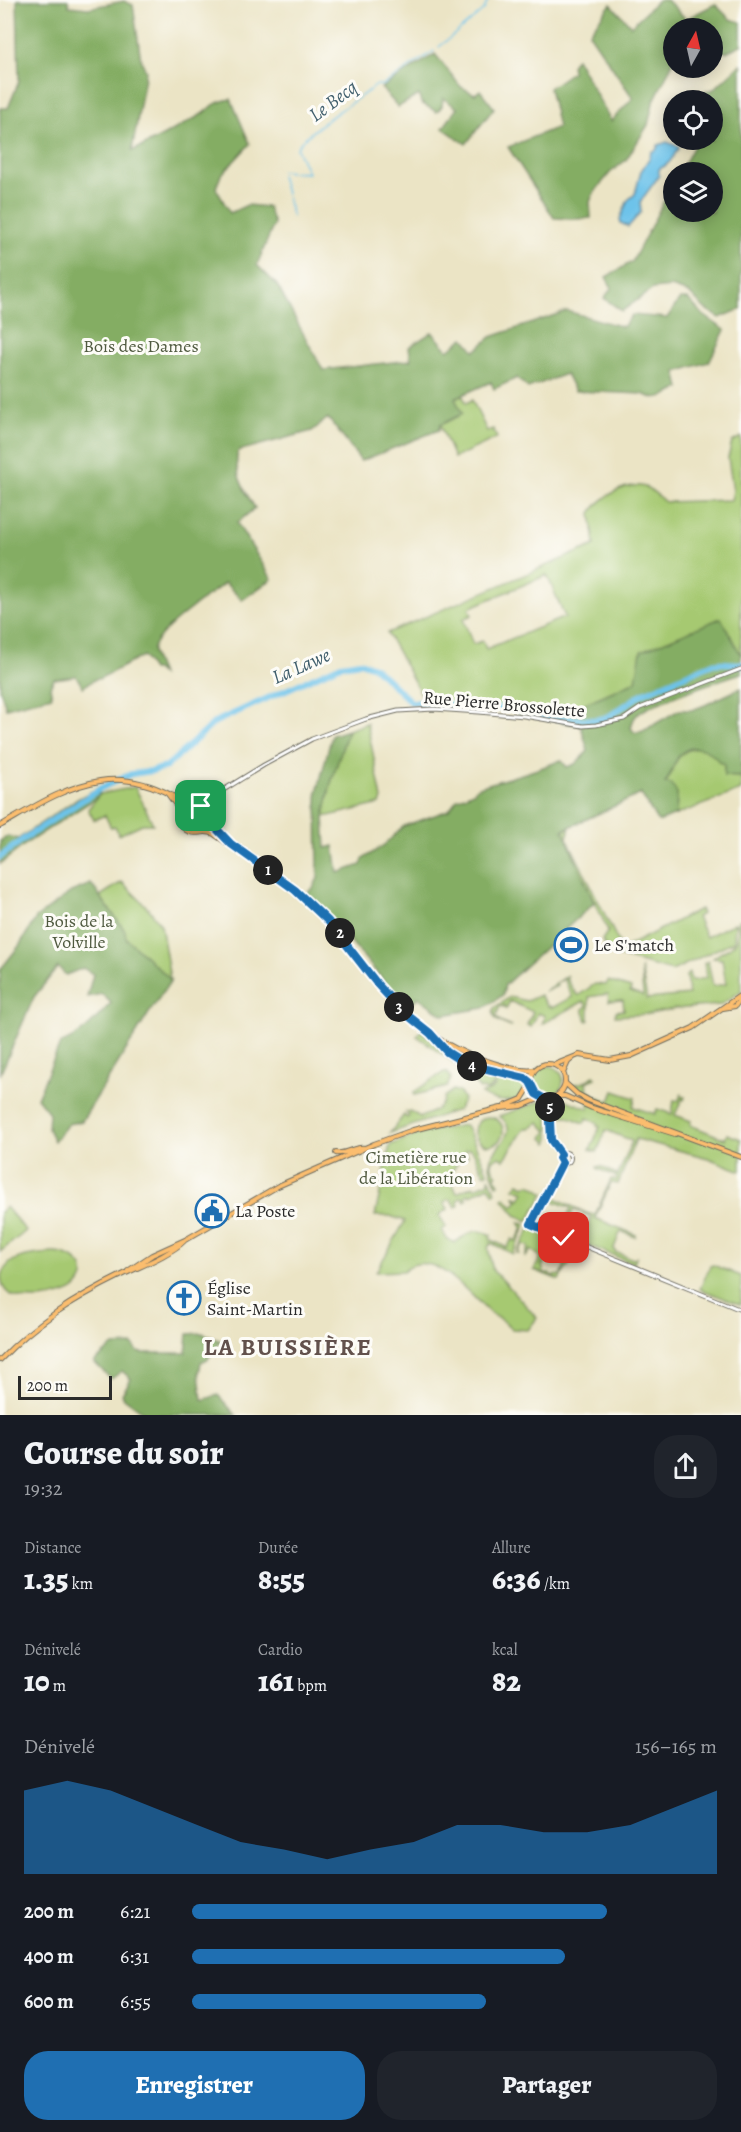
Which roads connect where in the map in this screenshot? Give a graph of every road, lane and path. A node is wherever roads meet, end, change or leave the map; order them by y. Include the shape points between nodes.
1 (741, 669) edge
2 (168, 794) junction
3 (216, 796) junction
4 (191, 805) junction
5 (199, 805) junction
6 (182, 813) junction
7 (208, 813) junction
8 (209, 821) junction
9 (0, 826) edge
10 (201, 832) junction
11 (231, 844) junction
12 (741, 997) edge
13 (430, 1033) junction
14 (576, 1056) junction
15 (554, 1065) junction
16 (535, 1070) junction
17 (563, 1073) junction
18 (565, 1083) junction
19 (530, 1084) junction
20 (557, 1096) junction
21 (543, 1098) junction
22 (501, 1108) junction
23 (551, 1116) junction
24 (690, 1138) junction
25 (365, 1148) junction
26 (336, 1152) dead end
27 (561, 1154) junction
28 (741, 1157) edge
29 (562, 1163) junction
30 (741, 1310) edge
31 (0, 1360) edge

1 - 3 street, Rue Pierre Brossolette via 640,708 624,718 596,725 479,712 399,711 312,739
2 - 4 main road
2 - 6 main road
2 - 9 main road via 129,780 99,781 57,794
3 - 5 street, Rue Pierre Brossolette
3 - 7 street
4 - 5 main road
4 - 6 main road
5 - 7 main road
6 - 10 main road via 186,829
7 - 8 main road
8 - 10 main road
8 - 11 main road
10 - 11 main road via 210,831
11 - 13 main road via 295,890 328,921 378,985
12 - 14 main road via 693,1028 631,1056 610,1060
13 - 16 main road via 482,1060
13 - 19 main road via 447,1052 466,1064 525,1078
14 - 15 main road
14 - 17 main road
15 - 16 main road via 544,1064
15 - 17 main road
16 - 19 main road
17 - 18 main road
18 - 20 main road
18 - 24 main road via 588,1100
19 - 21 main road
19 - 22 main road via 526,1096
20 - 21 main road
20 - 23 street
20 - 24 main road
21 - 22 main road
21 - 23 street
22 - 25 main road via 413,1130
23 - 27 street via 551,1140
24 - 28 main road
25 - 26 main road
25 - 31 main road via 278,1186 54,1312
27 - 29 street
27 - 29 street via 567,1153 570,1158 568,1163
29 - 30 street via 531,1224

